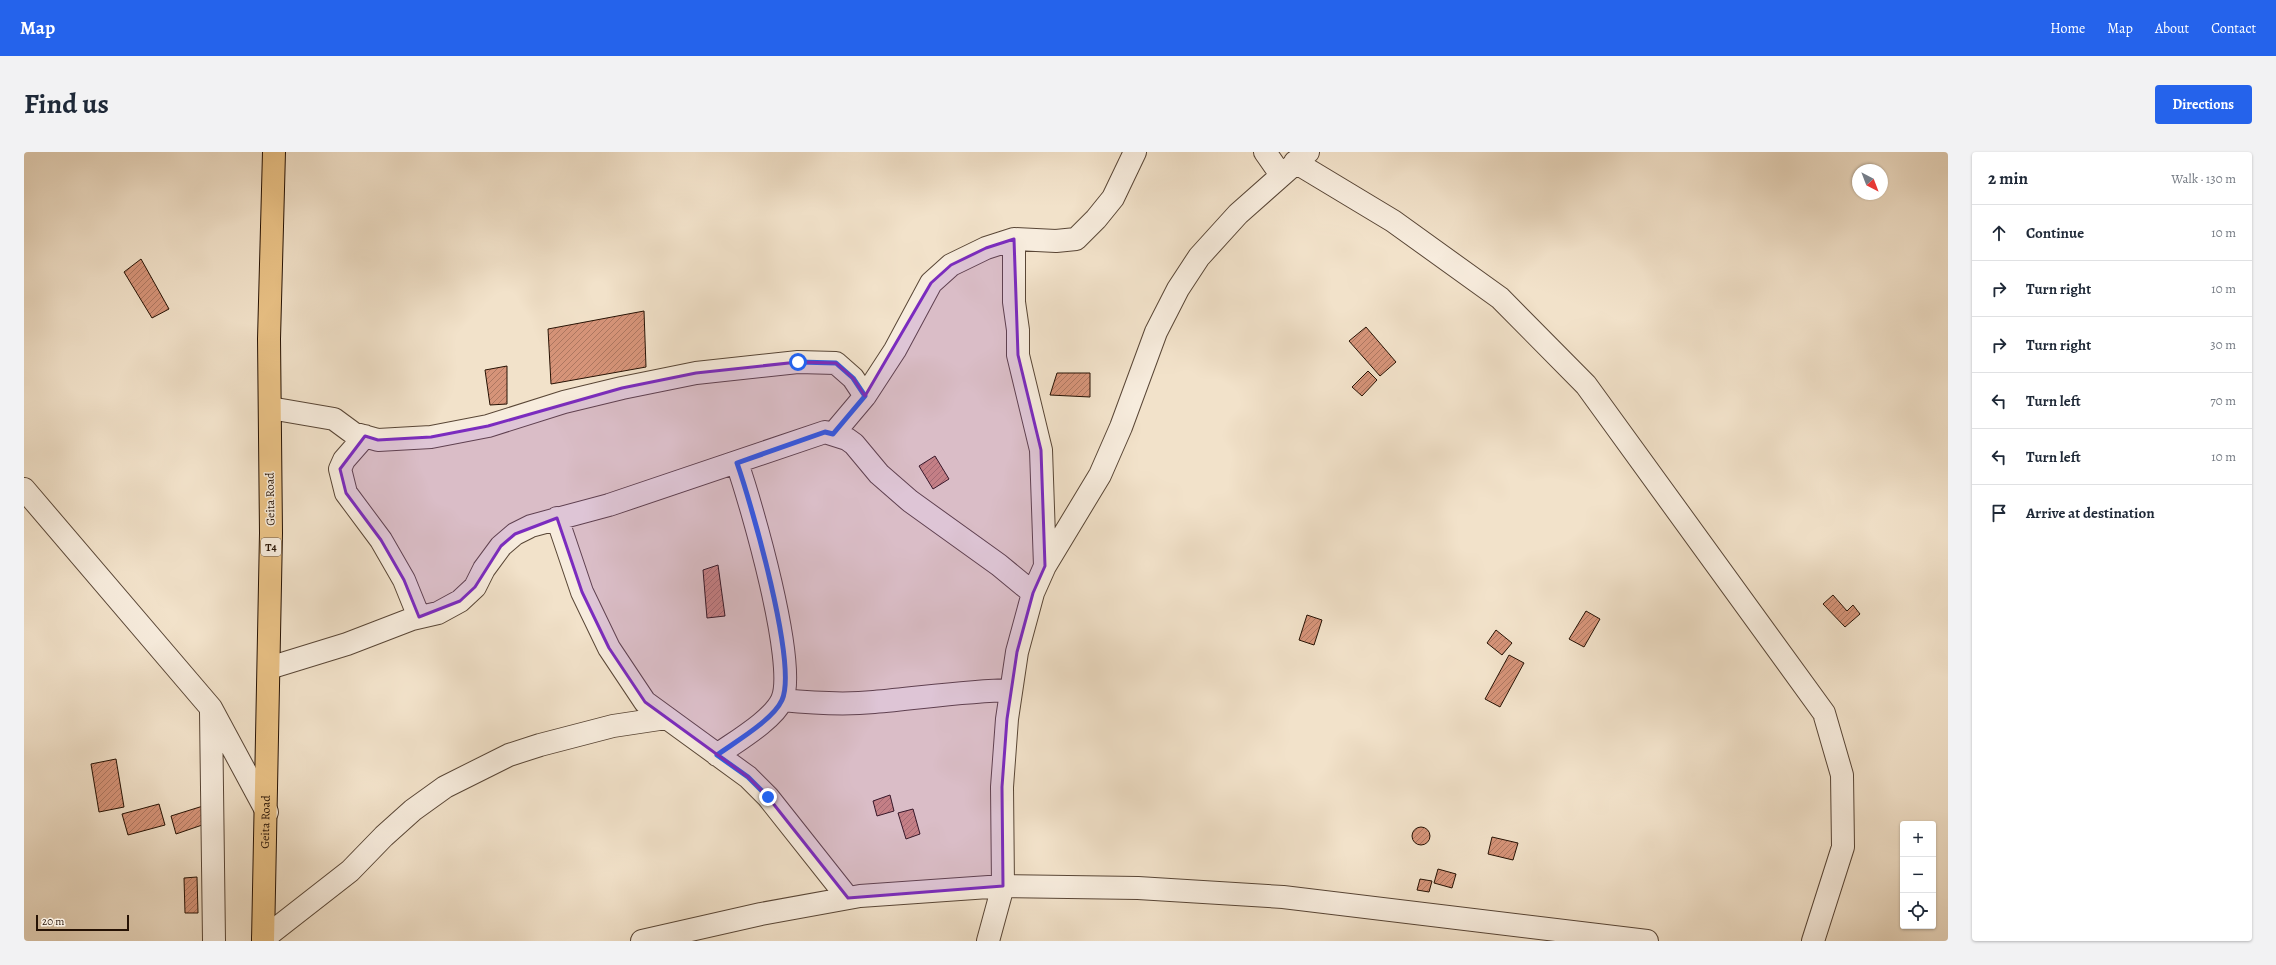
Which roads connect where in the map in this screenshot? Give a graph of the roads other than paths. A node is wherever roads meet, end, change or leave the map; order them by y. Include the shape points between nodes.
1 (274, 152) edge
2 (1135, 152) edge
3 (1265, 152) edge
4 (1294, 163) edge
5 (1014, 239) junction
6 (865, 396) junction
7 (270, 408) junction
8 (833, 434) junction
9 (364, 436) junction
10 (737, 463) junction
11 (24, 490) edge
12 (557, 518) junction
13 (1045, 566) junction
14 (1033, 593) junction
15 (420, 617) junction
16 (269, 668) junction
17 (1011, 690) junction
18 (782, 700) junction
19 (211, 708) junction
20 (666, 718) junction
21 (717, 755) junction
22 (267, 812) junction
23 (1003, 886) junction
24 (848, 898) junction
25 (263, 940) edge
26 (214, 941) edge
27 (642, 941) edge
28 (988, 941) edge
29 (1647, 941) edge
30 (1813, 941) edge

1 - 7 highway, Geita Road / T4 via 269,339
2 - 5 street via 1113,198 1076,239
3 - 4 street
4 - 13 street via 1223,230 1199,257 1178,290 1156,332 1121,427 1100,475
4 - 30 street via 1394,221 1500,298 1586,384 1824,713 1842,775 1843,847
5 - 6 street via 986,248 951,265 931,283
5 - 13 street via 1014,302 1018,354 1041,450
6 - 8 street
6 - 9 street via 853,378 836,363 798,362 696,373 622,388 564,402 488,426 431,437 378,440
7 - 9 street via 334,419 353,433
7 - 16 highway, Geita Road / T4
8 - 10 street via 825,432
8 - 14 street via 847,438 878,474 910,501 999,564
9 - 15 street via 344,460 340,469 346,493 381,540 404,580
10 - 12 street via 609,505
10 - 18 street via 761,540 782,646 785,680
11 - 19 street
12 - 15 street via 515,534 501,546 475,587 460,601 438,613
12 - 20 street via 582,592 609,648 645,702
13 - 14 street
14 - 17 street via 1017,652
15 - 16 street via 347,644
16 - 22 highway, Geita Road / T4
17 - 18 street via 961,692 872,702 826,704
17 - 23 street via 1002,787
18 - 21 street via 769,716
19 - 22 street
19 - 26 street
20 - 21 street
20 - 25 street via 605,728 540,745 509,755 445,787 412,810 350,871
21 - 24 street via 748,777 768,797
22 - 25 highway, Geita Road / T4
23 - 24 street
23 - 28 street
23 - 29 street via 1138,888 1283,897
24 - 27 street via 761,914

